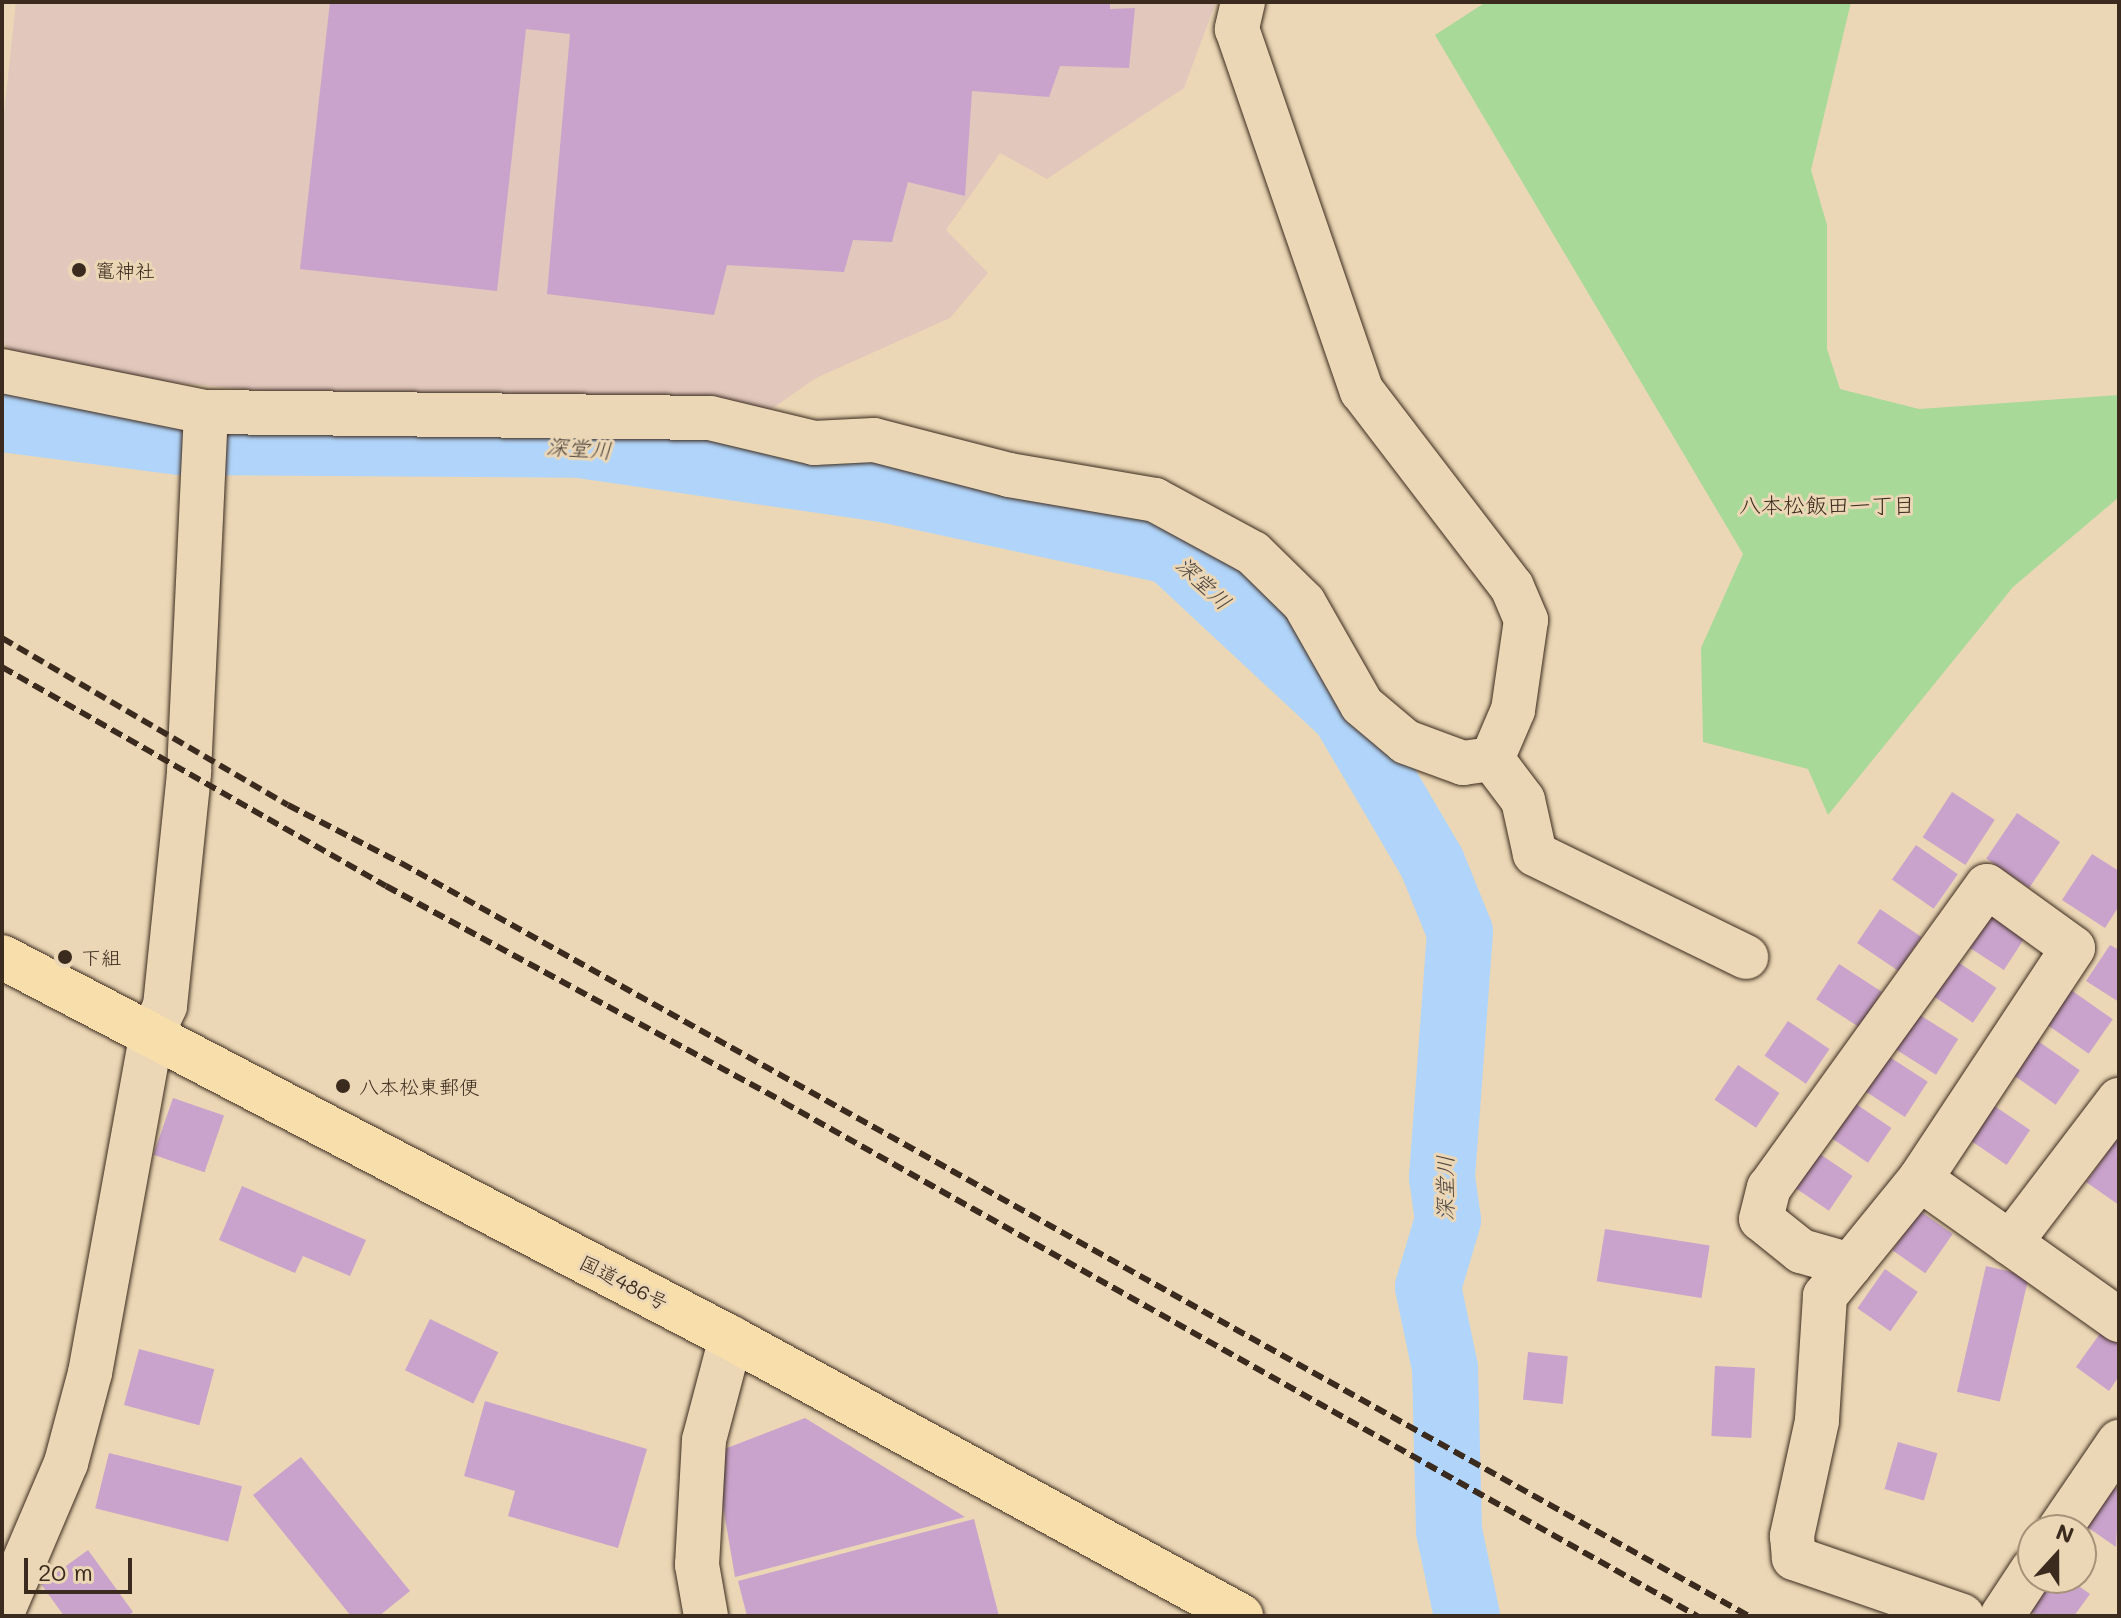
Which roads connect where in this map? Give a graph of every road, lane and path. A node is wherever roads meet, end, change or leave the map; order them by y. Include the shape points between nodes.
1 (1243, 2) edge
2 (2, 371) edge
3 (205, 430) junction
4 (1492, 759) junction
5 (2, 957) edge
6 (1746, 957) dead end
7 (151, 1036) junction
8 (2119, 1100) edge
9 (1920, 1179) junction
10 (2010, 1243) junction
11 (1850, 1265) junction
12 (2119, 1320) edge
13 (731, 1338) junction
14 (2119, 1442) edge
15 (2070, 1514) edge
16 (2017, 1593) edge
17 (2, 1613) edge
18 (706, 1616) edge
19 (1241, 1616) edge
20 (1962, 1616) edge
21 (2002, 1616) edge

1 - 4 street via 1237,29 1362,391 1512,587 1526,620 1513,710
2 - 3 street
3 - 4 street via 710,418 814,443 874,440 1009,475 1155,500 1253,553 1304,603 1362,705 1406,742 1463,763
3 - 7 street via 189,772 165,1006
4 - 6 street via 1523,800 1535,854
5 - 7 highway, 国道486号
7 - 13 highway, 国道486号
7 - 17 street via 90,1373 66,1463
8 - 10 street
9 - 10 street
9 - 11 street
9 - 11 street via 2073,948 1987,886 1769,1188 1761,1219 1801,1251
10 - 12 street
11 - 20 street via 1825,1296 1817,1421 1792,1536 1794,1558
13 - 18 street via 704,1440 697,1565
13 - 19 highway, 国道486号
14 - 15 street
16 - 21 street

